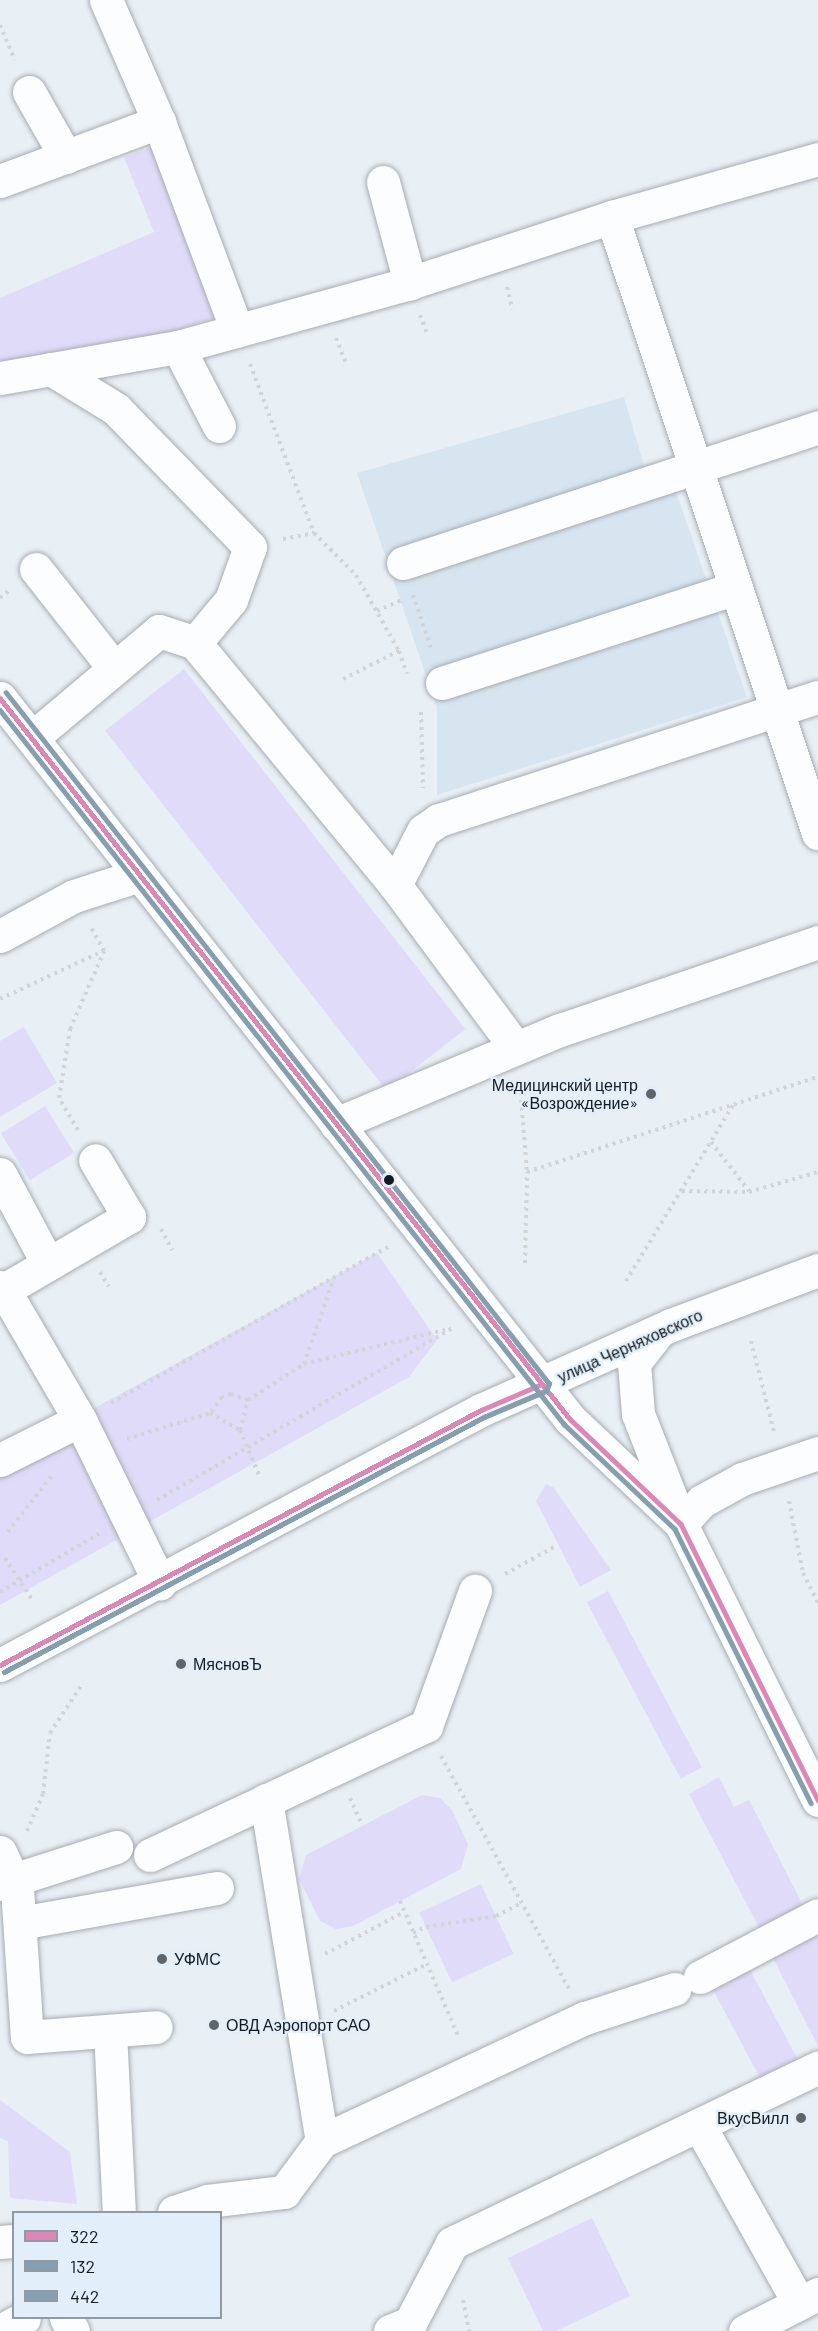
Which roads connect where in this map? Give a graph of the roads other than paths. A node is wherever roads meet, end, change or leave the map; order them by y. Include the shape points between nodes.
1 (106, 0) edge
2 (29, 92) dead end
3 (159, 122) junction
4 (66, 157) junction
5 (818, 159) edge
6 (0, 181) edge
7 (383, 182) dead end
8 (612, 217) junction
9 (410, 283) junction
10 (237, 330) junction
11 (178, 347) junction
12 (51, 369) junction
13 (0, 378) edge
14 (219, 426) dead end
15 (818, 427) edge
16 (695, 466) junction
17 (403, 563) road end
18 (36, 569) dead end
19 (736, 588) junction
20 (195, 643) junction
21 (114, 668) junction
22 (442, 683) road end
23 (818, 697) edge
24 (0, 698) edge
25 (777, 710) junction
26 (32, 738) junction
27 (818, 833) edge
28 (140, 875) junction
29 (395, 885) junction
30 (0, 936) edge
31 (818, 942) edge
32 (516, 1048) junction
33 (336, 1124) junction
34 (94, 1160) road end
35 (0, 1174) edge
36 (48, 1264) junction
37 (818, 1270) edge
38 (1, 1290) edge
39 (659, 1331) junction
40 (542, 1384) junction
41 (80, 1420) junction
42 (818, 1454) edge
43 (0, 1460) edge
44 (681, 1524) junction
45 (160, 1583) junction
46 (485, 1585) road end
47 (0, 1665) edge
48 (266, 1800) junction
49 (818, 1800) edge
50 (116, 1846) dead end
51 (150, 1855) dead end
52 (5, 1871) edge
53 (217, 1888) dead end
54 (818, 1915) edge
55 (20, 1923) junction
56 (156, 2027) dead end
57 (110, 2031) junction
58 (818, 2068) edge
59 (699, 2125) junction
60 (322, 2141) junction
61 (119, 2211) edge
62 (177, 2211) edge
63 (808, 2298) edge
64 (22, 2319) edge
65 (0, 2331) edge
66 (390, 2331) edge
67 (745, 2331) edge

1 - 3 street
2 - 4 street
3 - 4 street
3 - 10 street
4 - 6 street
5 - 8 street
7 - 9 street
8 - 9 street
8 - 16 street
9 - 10 street
10 - 11 street
11 - 12 street
11 - 14 street
12 - 13 street
12 - 20 street via 116,409 250,547 231,600
15 - 16 street
16 - 17 street
16 - 19 street
18 - 21 street
19 - 22 street
19 - 25 street
20 - 21 street via 159,631
20 - 29 street
21 - 26 street
23 - 25 street
24 - 26 street
25 - 27 street
25 - 29 street via 439,820 423,831
26 - 28 street
28 - 30 street via 74,896
28 - 33 street
29 - 32 street
31 - 32 street
32 - 33 street
33 - 40 street
34 - 36 street via 129,1217
35 - 36 street
36 - 38 street
37 - 39 street, улица Черняховского
38 - 41 street
39 - 40 street, улица Черняховского
39 - 44 street via 634,1363 638,1414
40 - 44 street via 570,1419
40 - 45 street, улица Черняховского via 481,1410
41 - 43 street
41 - 45 street
42 - 44 street via 742,1479 702,1501
44 - 49 street
45 - 47 street, улица Черняховского
46 - 48 street via 426,1726
48 - 51 street
48 - 60 street
50 - 52 street
52 - 55 street
53 - 55 street
54 - 60 street via 687,1983 585,2018
55 - 57 street via 27,2037
56 - 57 street
57 - 61 street
58 - 59 street
59 - 63 street
59 - 66 street via 452,2243 410,2323
60 - 62 street via 284,2192 207,2201
63 - 67 street
64 - 65 street

